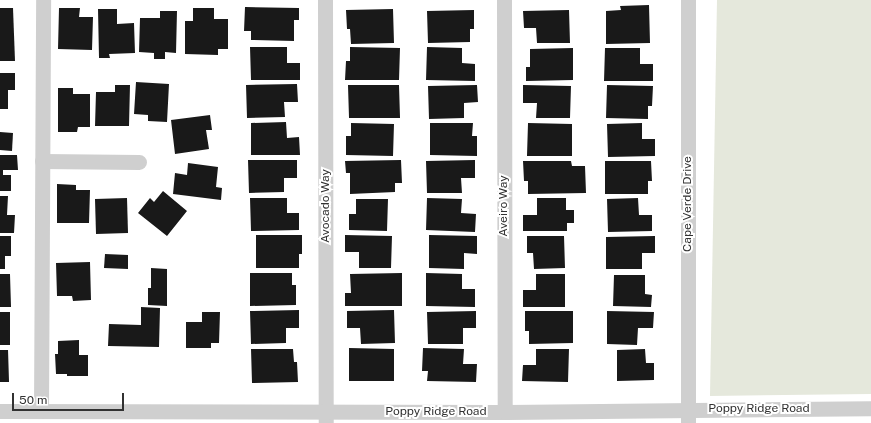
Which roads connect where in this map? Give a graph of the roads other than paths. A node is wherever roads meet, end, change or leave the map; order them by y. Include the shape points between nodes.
1 (43, 0) edge
2 (325, 0) edge
3 (504, 0) edge
4 (688, 0) edge
5 (42, 161) junction
6 (139, 162) dead end
7 (871, 408) edge
8 (0, 411) edge
9 (41, 411) junction
10 (505, 412) junction
11 (688, 416) edge
12 (326, 417) edge

1 - 5 street
2 - 12 street, Avocado Way
3 - 10 street, Aveiro Way
4 - 11 street, Cape Verde Drive
5 - 6 street
5 - 9 street
7 - 11 street, Poppy Ridge Road
8 - 9 street, Poppy Ridge Road
9 - 12 street, Poppy Ridge Road
10 - 11 street, Poppy Ridge Road
10 - 12 street, Poppy Ridge Road

